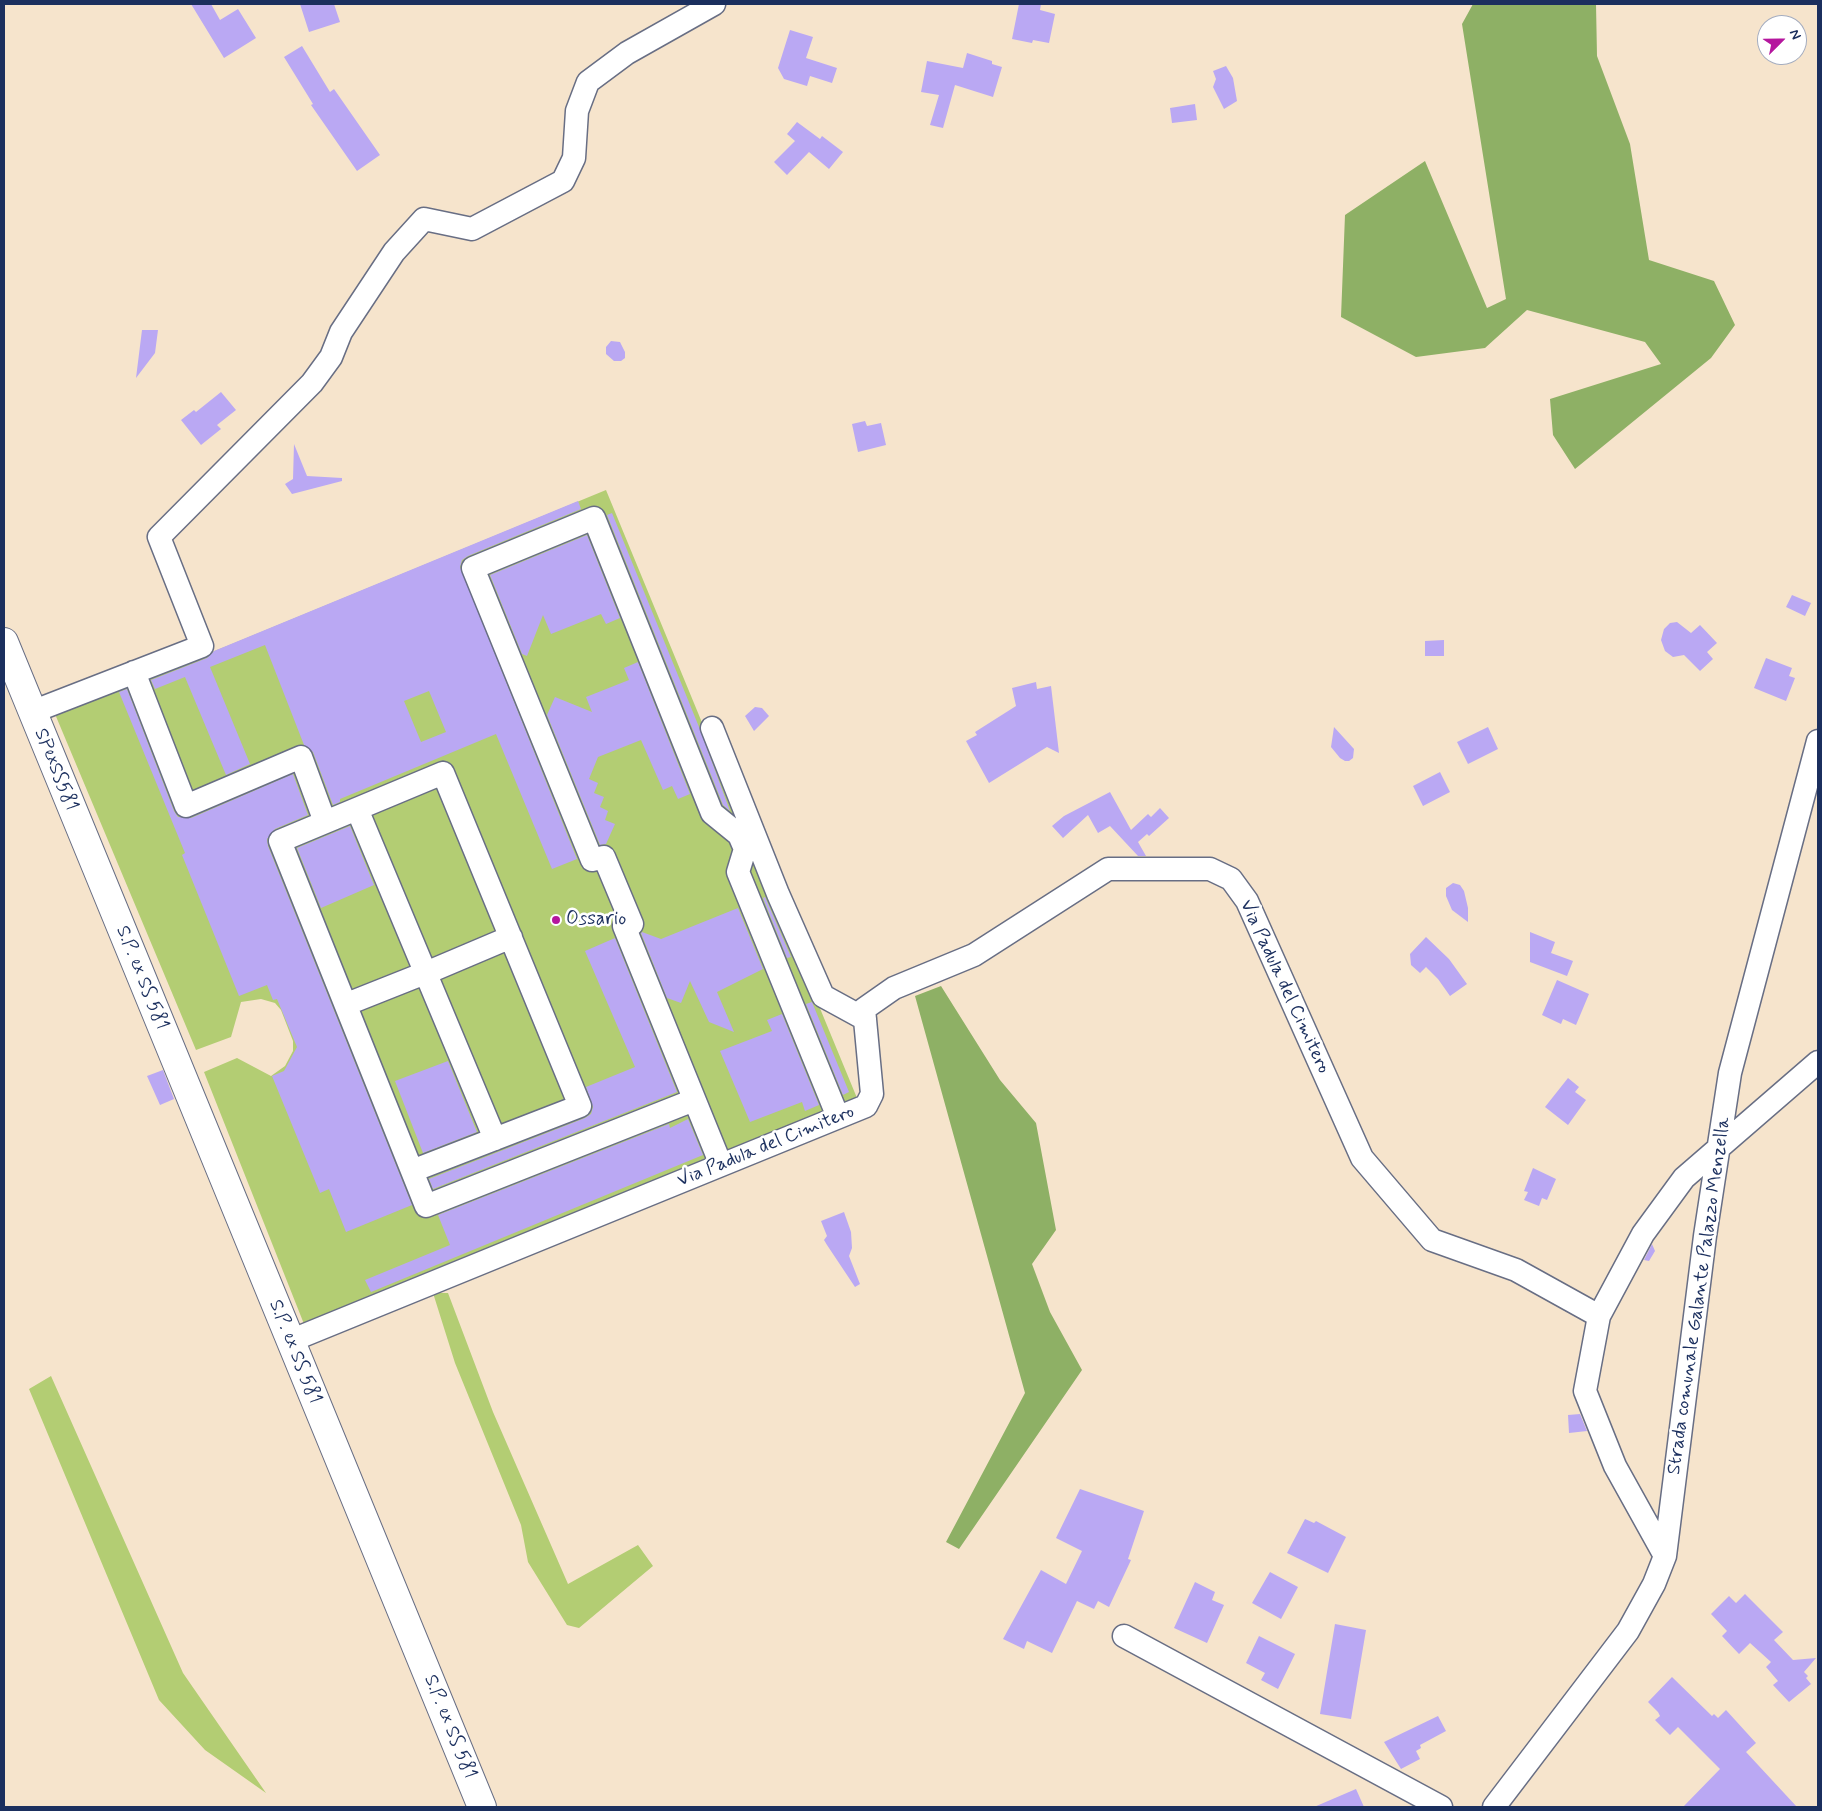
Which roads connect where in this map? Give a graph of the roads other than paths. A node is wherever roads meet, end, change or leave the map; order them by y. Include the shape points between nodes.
1 (714, 4) edge
2 (4, 642) edge
3 (134, 672) junction
4 (32, 712) junction
5 (712, 728) dead end
6 (1818, 741) edge
7 (357, 809) junction
8 (325, 822) junction
9 (749, 840) junction
10 (108, 897) joint
11 (511, 937) junction
12 (423, 974) junction
13 (347, 1004) junction
14 (865, 1019) junction
15 (1818, 1062) edge
16 (694, 1100) junction
17 (838, 1117) junction
18 (495, 1139) junction
19 (1719, 1146) junction
20 (721, 1165) junction
21 (412, 1171) junction
22 (1599, 1316) junction
23 (290, 1341) junction
24 (1665, 1556) junction
25 (1124, 1636) dead end
26 (482, 1807) edge
27 (1441, 1807) edge
28 (1494, 1807) edge

1 - 3 street via 627,53 588,82 577,111 574,158 563,181 472,229 424,220 407,235 341,332 332,357 312,383 159,538 202,646
2 - 4 main road, SPexSS581
3 - 4 street
3 - 8 street via 186,806 301,757
4 - 10 main road, SPexSS581
5 - 9 street
6 - 19 street, Strada comunale Galante Palazzo Menzella via 1730,1073
7 - 8 street
7 - 11 street via 443,773
7 - 12 street
8 - 13 street via 280,841
9 - 14 street via 778,894 823,996
9 - 16 street via 712,813 594,518 473,568 592,860 604,857 632,924 624,926
9 - 17 street via 738,872
10 - 23 main road, S.P. ex SS 581
11 - 12 street
11 - 18 street via 580,1106
12 - 13 street
12 - 18 street
13 - 21 street
14 - 17 street, Via Padula del Cimitero via 872,1094 866,1106
14 - 22 street, Via Padula del Cimitero via 864,1010 894,988 974,955 1108,869 1210,869 1231,879 1247,901 1362,1158 1432,1240 1516,1270
15 - 19 street
16 - 20 street
16 - 21 street via 426,1206
17 - 20 street, Via Padula del Cimitero
18 - 21 street
19 - 22 street via 1684,1178 1643,1234
19 - 24 street, Strada comunale Galante Palazzo Menzella
20 - 23 street, Via Padula del Cimitero
22 - 24 street via 1585,1391 1614,1466
23 - 26 main road, S.P. ex SS 581
24 - 28 street, Strada comunale Galante Palazzo Menzella via 1654,1584 1628,1631
25 - 27 street

